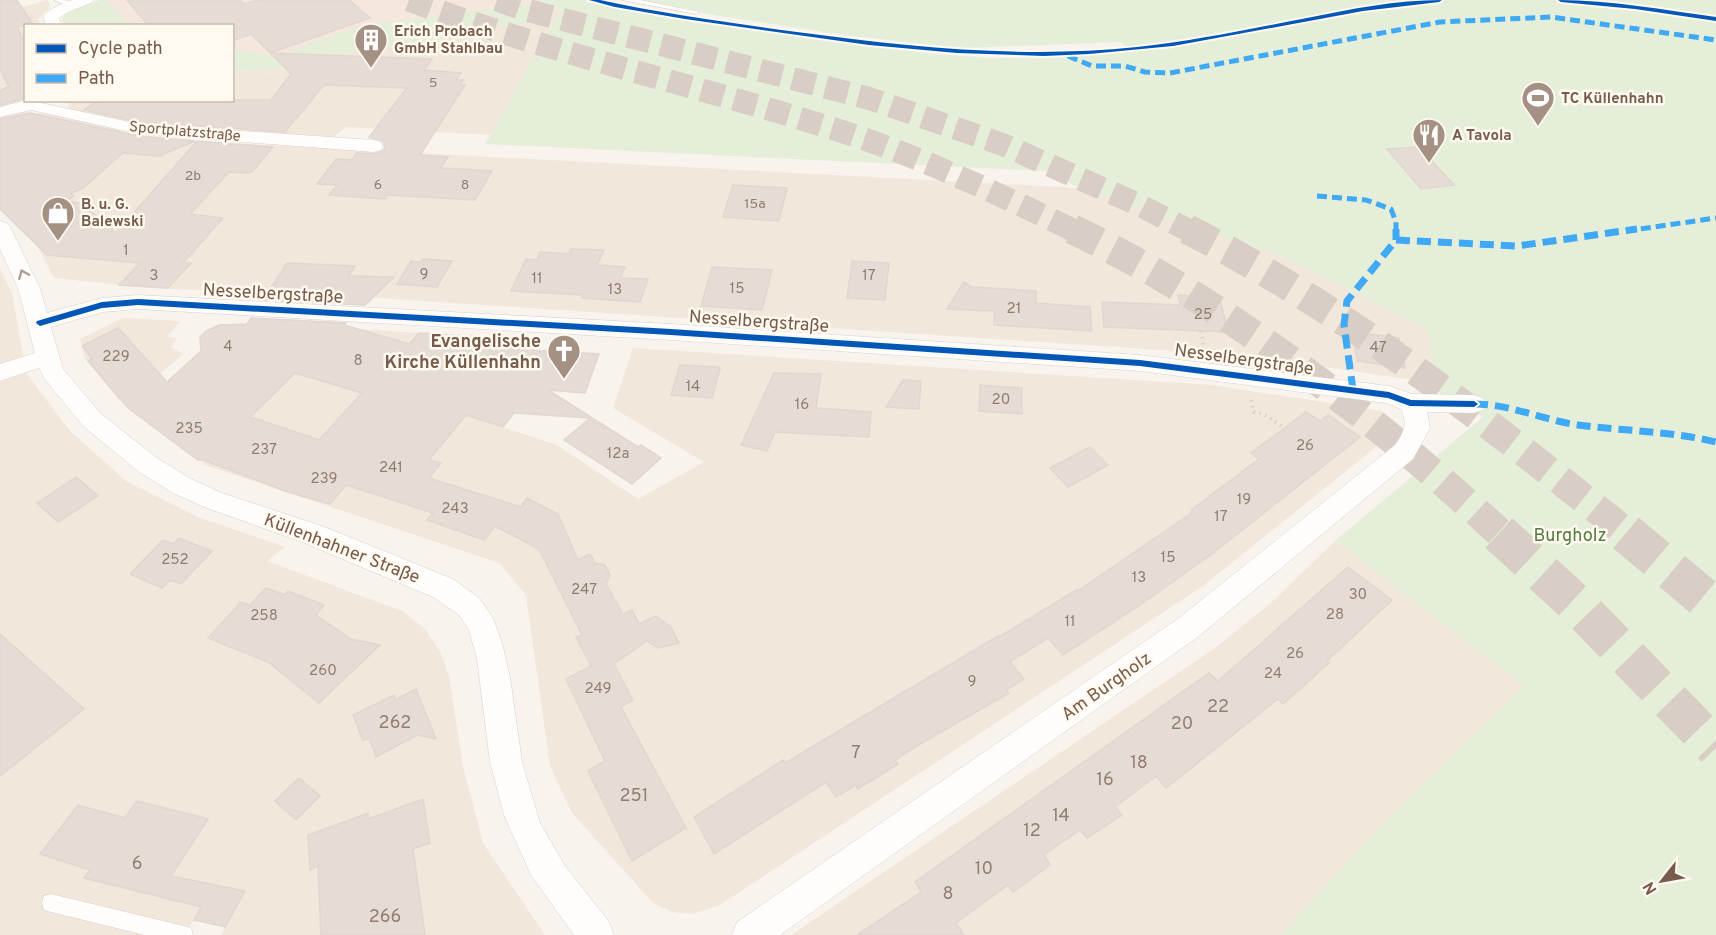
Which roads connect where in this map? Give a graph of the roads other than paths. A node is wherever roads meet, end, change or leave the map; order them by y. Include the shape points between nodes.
1 (86, 0) edge
2 (626, 0) edge
3 (64, 3) edge
4 (696, 12) dead end
5 (53, 24) edge
6 (37, 103) edge
7 (0, 112) edge
8 (374, 146) dead end
9 (0, 228) edge
10 (40, 323) junction
11 (48, 357) junction
12 (0, 373) edge
13 (1410, 403) junction
14 (1474, 404) dead end
15 (51, 903) dead end
16 (184, 935) edge
17 (596, 935) edge
18 (750, 935) edge

1 - 3 street
2 - 4 lane
3 - 5 street via 51,18
6 - 7 street, Sportplatzstraße
6 - 8 street, Sportplatzstraße via 139,129
10 -> 9 street, Küllenhahner Straße via 25,278
10 - 11 street, Küllenhahner Straße
10 - 13 street, Nesselbergstraße via 102,304 138,302 659,331 1140,363 1389,394
11 - 12 street
11 - 17 street, Küllenhahner Straße via 52,372 92,420 148,465 182,486 444,588 474,612 486,636 503,747 520,816 554,880
13 - 14 street, Nesselbergstraße
13 - 18 street, Am Burgholz via 1419,417 1419,428 1404,452 1189,627
15 - 16 lane

